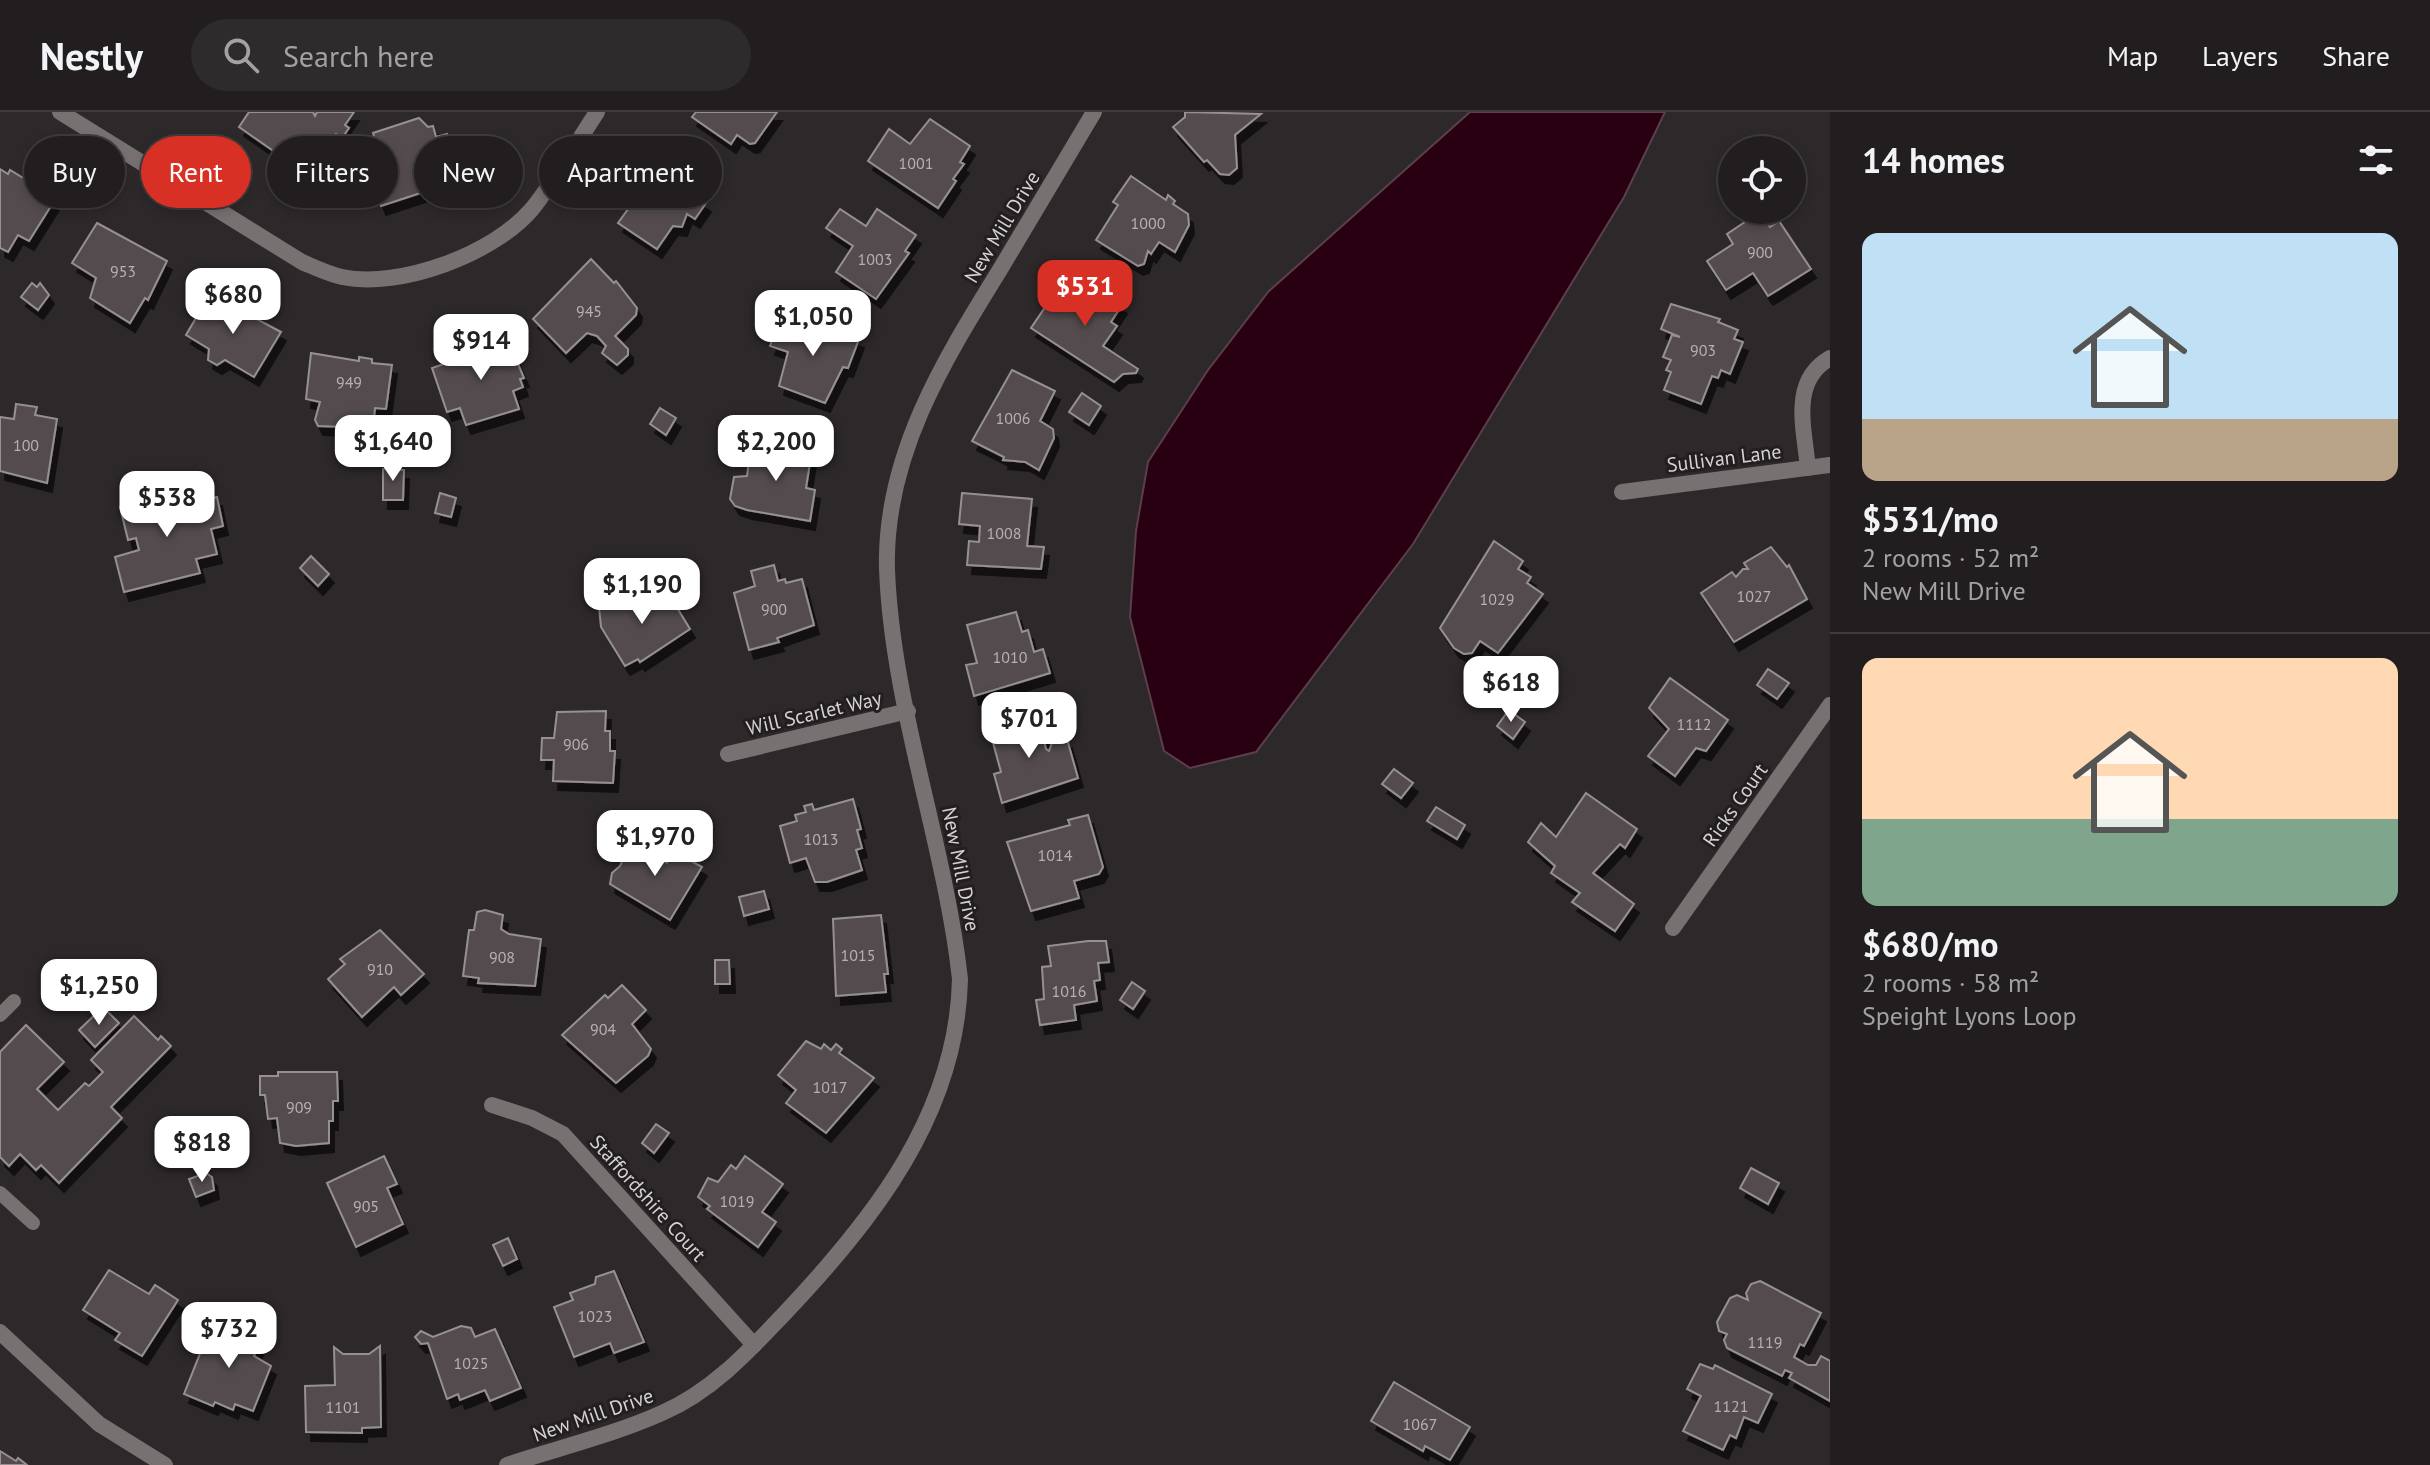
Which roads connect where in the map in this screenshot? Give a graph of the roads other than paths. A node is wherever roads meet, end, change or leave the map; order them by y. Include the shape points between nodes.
1 (60, 112) edge
2 (597, 112) edge
3 (1094, 112) edge
4 (1830, 358) edge
5 (1830, 465) edge
6 (1808, 468) junction
7 (1622, 492) dead end
8 (1830, 705) edge
9 (908, 711) junction
10 (728, 754) dead end
11 (1673, 928) dead end
12 (14, 1001) dead end
13 (0, 1015) edge
14 (492, 1105) dead end
15 (0, 1193) edge
16 (33, 1223) dead end
17 (0, 1332) edge
18 (754, 1345) junction
19 (165, 1465) edge
20 (507, 1465) edge

1 - 2 street via 302,262 343,278 391,278 445,266 493,241 531,211
3 - 9 street, New Mill Drive via 945,358 908,443 887,569
4 - 6 street via 1811,370 1802,392
5 - 6 street, Sullivan Lane
6 - 7 street, Sullivan Lane
8 - 11 street, Ricks Court
9 - 10 street, Will Scarlet Way
9 - 18 street, New Mill Drive via 960,979 959,1014 943,1083 900,1173 825,1270
12 - 13 lane
14 - 18 street, Staffordshire Court via 563,1134
15 - 16 lane
17 - 19 street via 99,1424
18 - 20 street, New Mill Drive via 710,1385 663,1413

